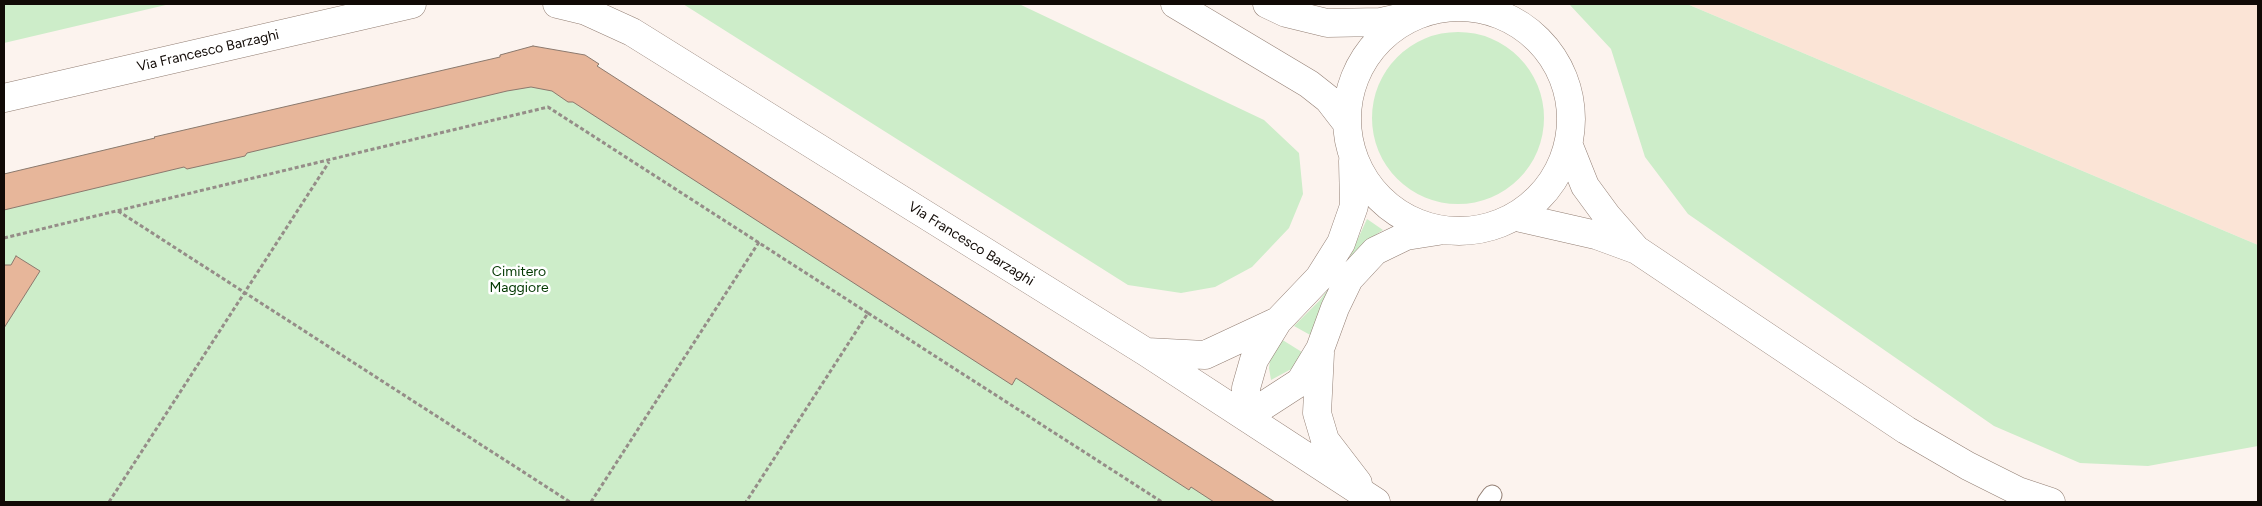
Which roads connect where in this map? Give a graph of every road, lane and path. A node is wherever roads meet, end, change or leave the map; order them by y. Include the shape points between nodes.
1 (412, 4) edge
2 (557, 4) edge
3 (1174, 4) edge
4 (1268, 4) edge
5 (1419, 14) junction
6 (4, 98) edge
7 (1345, 121) junction
8 (1569, 146) junction
9 (1353, 160) junction
10 (329, 162) junction
11 (117, 211) junction
12 (1517, 217) junction
13 (1441, 231) junction
14 (4, 238) edge
15 (759, 242) junction
16 (1637, 250) junction
17 (244, 293) junction
18 (868, 313) junction
19 (1278, 321) junction
20 (1320, 349) junction
21 (1146, 352) junction
22 (1246, 417) junction
23 (1373, 500) edge
24 (109, 502) edge
25 (570, 502) edge
26 (591, 502) edge
27 (746, 502) edge
28 (1162, 502) edge
29 (2051, 502) edge

1 - 6 street, Via Francesco Barzaghi
2 - 21 street, Via Francesco Barzaghi via 586,11 632,32
3 - 7 street via 1309,84 1328,99
4 - 5 street via 1286,13 1327,23 1380,22
5 - 7 street via 1394,27 1371,48 1352,82
5 - 8 street via 1437,9 1474,8 1510,19 1540,41 1561,72 1571,108
7 - 9 street
8 - 12 street via 1550,186
8 - 16 street via 1585,186
9 - 13 street via 1380,200 1403,218
9 - 19 street via 1354,206 1341,244 1319,278
10 - 11 path
10 - 15 path via 548,107
10 - 17 path
11 - 14 path
11 - 17 path
12 - 13 street via 1480,230
12 - 16 street via 1596,235
13 - 20 street via 1406,236 1375,251 1349,279
15 - 18 path
15 - 26 path
16 - 29 street via 1906,430 2018,491
17 - 24 path
17 - 25 path
18 - 27 path
18 - 28 path
19 - 21 street via 1204,355
19 - 22 street via 1254,360 1246,388
20 - 22 street via 1300,382
20 - 23 street via 1316,413 1325,440
21 - 22 street, Via Francesco Barzaghi
22 - 23 street, Via Francesco Barzaghi

